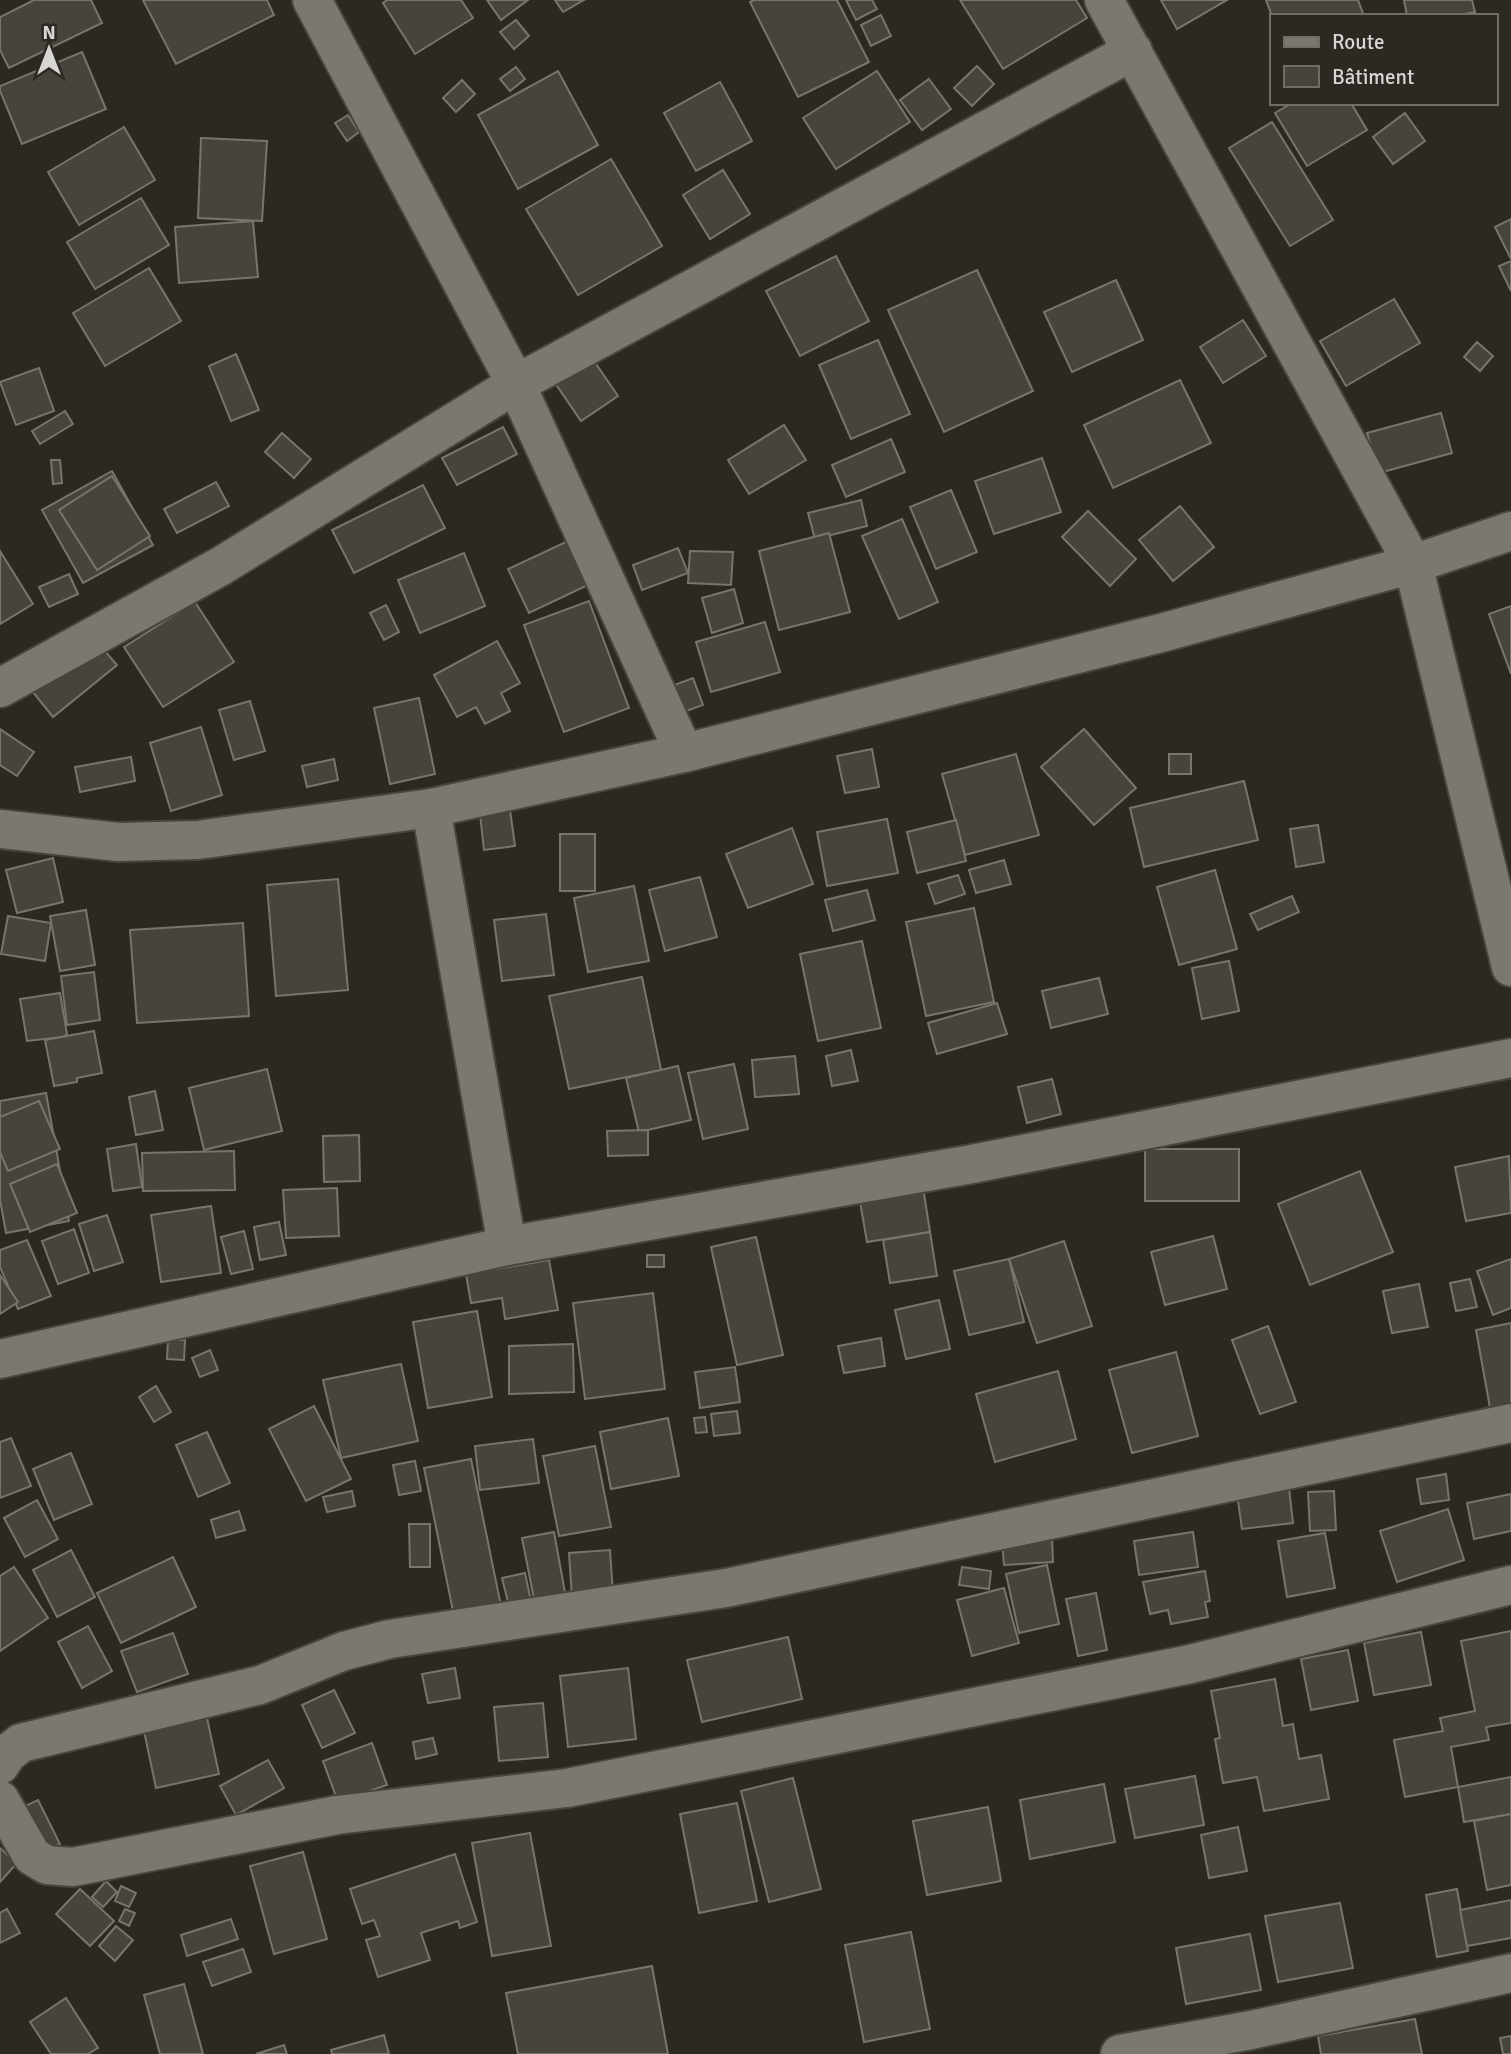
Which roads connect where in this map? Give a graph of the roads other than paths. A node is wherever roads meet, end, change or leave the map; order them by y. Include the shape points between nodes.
1 (312, 0) edge
2 (1104, 0) edge
3 (1133, 51) junction
4 (516, 384) junction
5 (1511, 531) edge
6 (1413, 564) junction
7 (0, 688) edge
8 (684, 753) junction
9 (431, 808) junction
10 (0, 829) edge
11 (1511, 967) edge
12 (1511, 1058) edge
13 (507, 1245) junction
14 (0, 1359) edge
15 (1511, 1423) edge
16 (1511, 1585) edge
17 (0, 1765) edge
18 (0, 1800) edge
19 (1511, 1973) edge
20 (1120, 2054) edge

1 - 4 street
2 - 3 street
3 - 4 street
3 - 6 street
4 - 7 street via 221,566
4 - 8 street
5 - 6 street
6 - 8 street via 1161,633
6 - 11 street
8 - 9 street
9 - 10 street via 198,840 118,842
9 - 13 street
12 - 13 street via 972,1164
13 - 14 street
15 - 17 street via 726,1588 390,1639 344,1651 260,1685 20,1743
16 - 18 street via 1186,1665 607,1780 337,1815 73,1867 47,1865 32,1856
19 - 20 street

